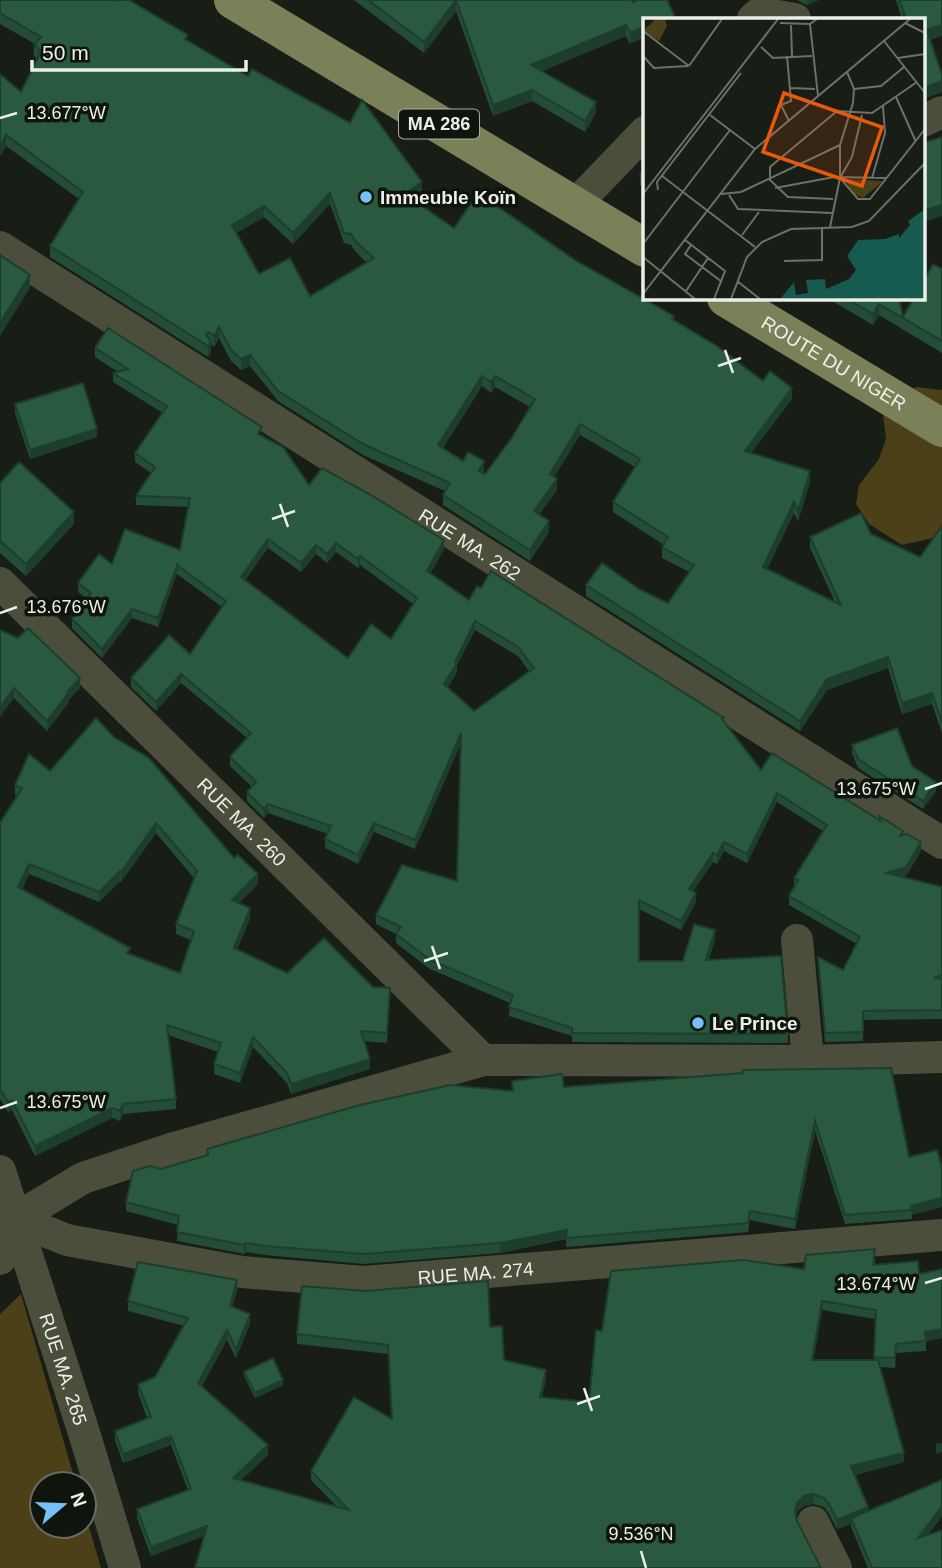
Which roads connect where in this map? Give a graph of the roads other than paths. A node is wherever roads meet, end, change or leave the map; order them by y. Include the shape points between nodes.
1 (233, 0) edge
2 (756, 11) edge
3 (790, 18) edge
4 (942, 112) edge
5 (925, 120) edge
6 (643, 134) edge
7 (574, 206) junction
8 (0, 247) edge
9 (643, 247) edge
10 (728, 299) edge
11 (942, 428) edge
12 (0, 583) edge
13 (942, 843) edge
14 (797, 940) dead end
15 (942, 1057) edge
16 (483, 1060) junction
17 (808, 1061) junction
18 (0, 1171) edge
19 (7, 1217) edge
20 (942, 1234) edge
21 (0, 1259) edge
22 (813, 1522) dead end
23 (125, 1568) edge
24 (836, 1568) edge

1 - 7 main road, MA 286
2 - 3 street
4 - 5 street
6 - 7 street
7 - 9 main road, MA 286
8 - 13 street, RUE MA. 262
10 - 11 main road, ROUTE DU NIGER
12 - 16 street, RUE MA. 260
14 - 17 street
15 - 17 street
16 - 17 street
16 - 19 street via 83,1178
18 - 19 street, RUE MA. 265
19 - 20 street, RUE MA. 274 via 67,1240 242,1272 365,1282
19 - 21 street
19 - 23 street, RUE MA. 265 via 85,1436
22 - 24 street

